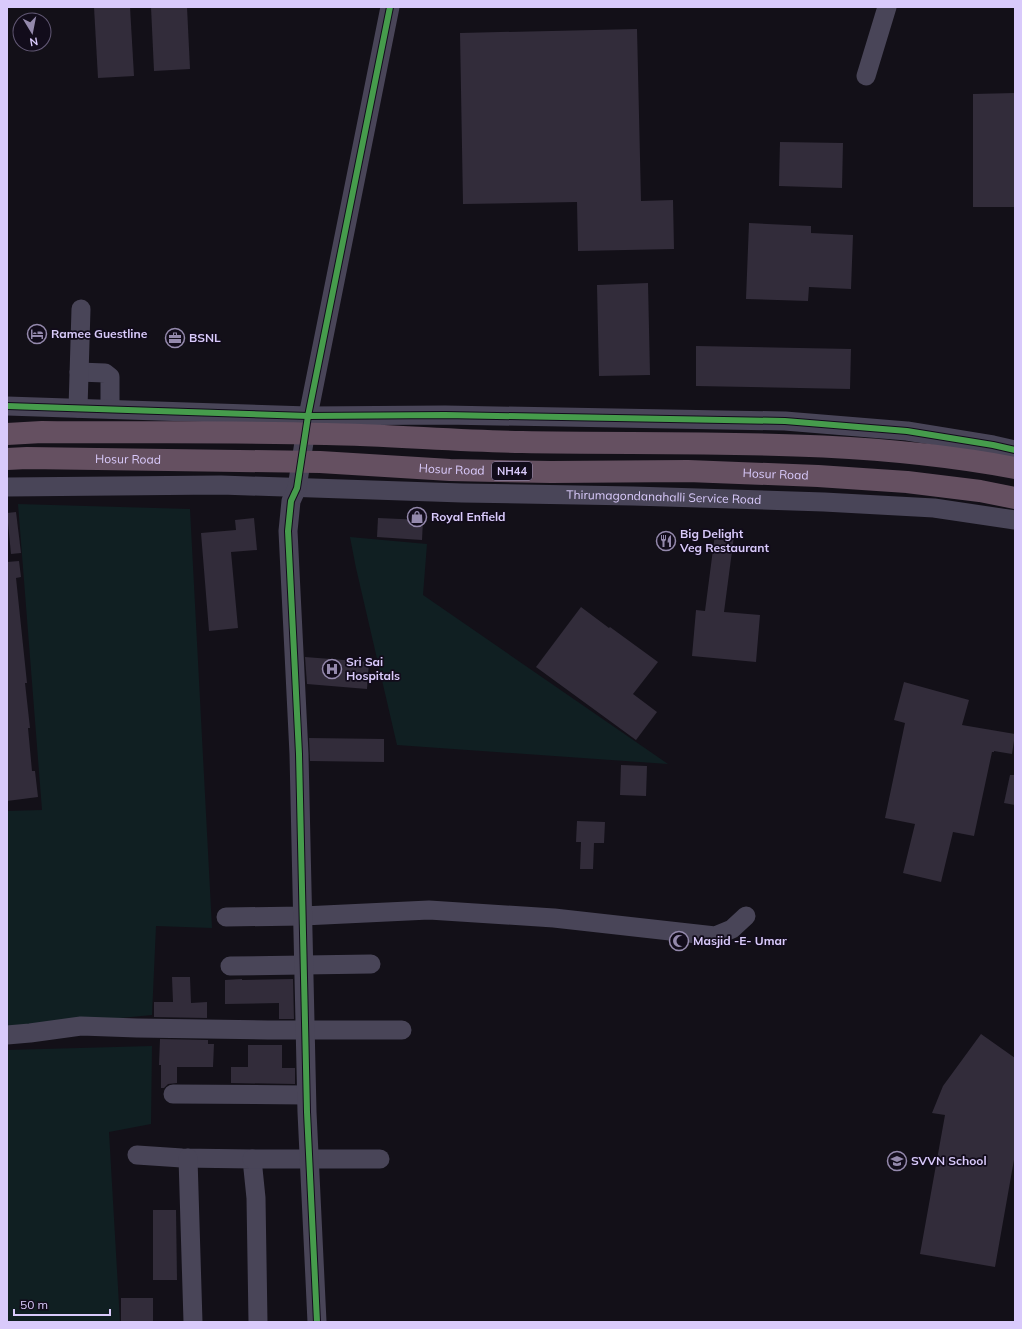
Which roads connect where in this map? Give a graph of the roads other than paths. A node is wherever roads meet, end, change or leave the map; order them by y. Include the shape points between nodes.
1 (390, 7) edge
2 (887, 7) edge
3 (866, 76) dead end
4 (81, 309) dead end
5 (79, 372) junction
6 (7, 406) edge
7 (78, 408) junction
8 (110, 408) junction
9 (307, 424) junction
10 (7, 434) edge
11 (1015, 450) edge
12 (7, 459) edge
13 (301, 462) junction
14 (1015, 468) edge
15 (7, 487) edge
16 (305, 488) junction
17 (1015, 498) edge
18 (1015, 520) edge
19 (303, 916) junction
20 (746, 916) dead end
21 (226, 917) dead end
22 (371, 964) dead end
23 (304, 965) junction
24 (230, 966) dead end
25 (305, 1030) junction
26 (402, 1030) dead end
27 (7, 1035) edge
28 (173, 1094) dead end
29 (306, 1095) junction
30 (137, 1155) dead end
31 (188, 1158) junction
32 (252, 1159) junction
33 (309, 1159) junction
34 (380, 1159) dead end
35 (192, 1322) edge
36 (258, 1322) edge
37 (317, 1322) edge

1 - 9 street
2 - 3 street
4 - 5 street
5 - 7 street
5 - 8 street via 105,373 110,377
6 - 7 street
7 - 8 street
8 - 9 street
9 - 10 highway
9 - 11 street via 445,415 785,421 907,431
9 - 13 street
9 - 14 highway via 521,442 724,443 851,448 941,456
12 - 13 highway, Hosur Road / NH44
13 - 16 street
13 - 17 highway, Hosur Road / NH44 via 450,470 688,471 818,476 980,490
15 - 16 street, Thirumagondanahalli Service Road via 221,485
16 - 18 street, Thirumagondanahalli Service Road via 824,502 934,508
16 - 19 street via 291,501 288,531 299,754
19 - 20 street via 429,910 554,918 715,936 732,930
19 - 21 street
19 - 23 street
22 - 23 street
23 - 24 street
23 - 25 street
25 - 26 street
25 - 27 street via 81,1026
25 - 29 street
28 - 29 street
29 - 33 street
30 - 31 street
31 - 32 street
31 - 35 street
32 - 33 street
32 - 36 street via 256,1198
33 - 34 street
33 - 37 street

